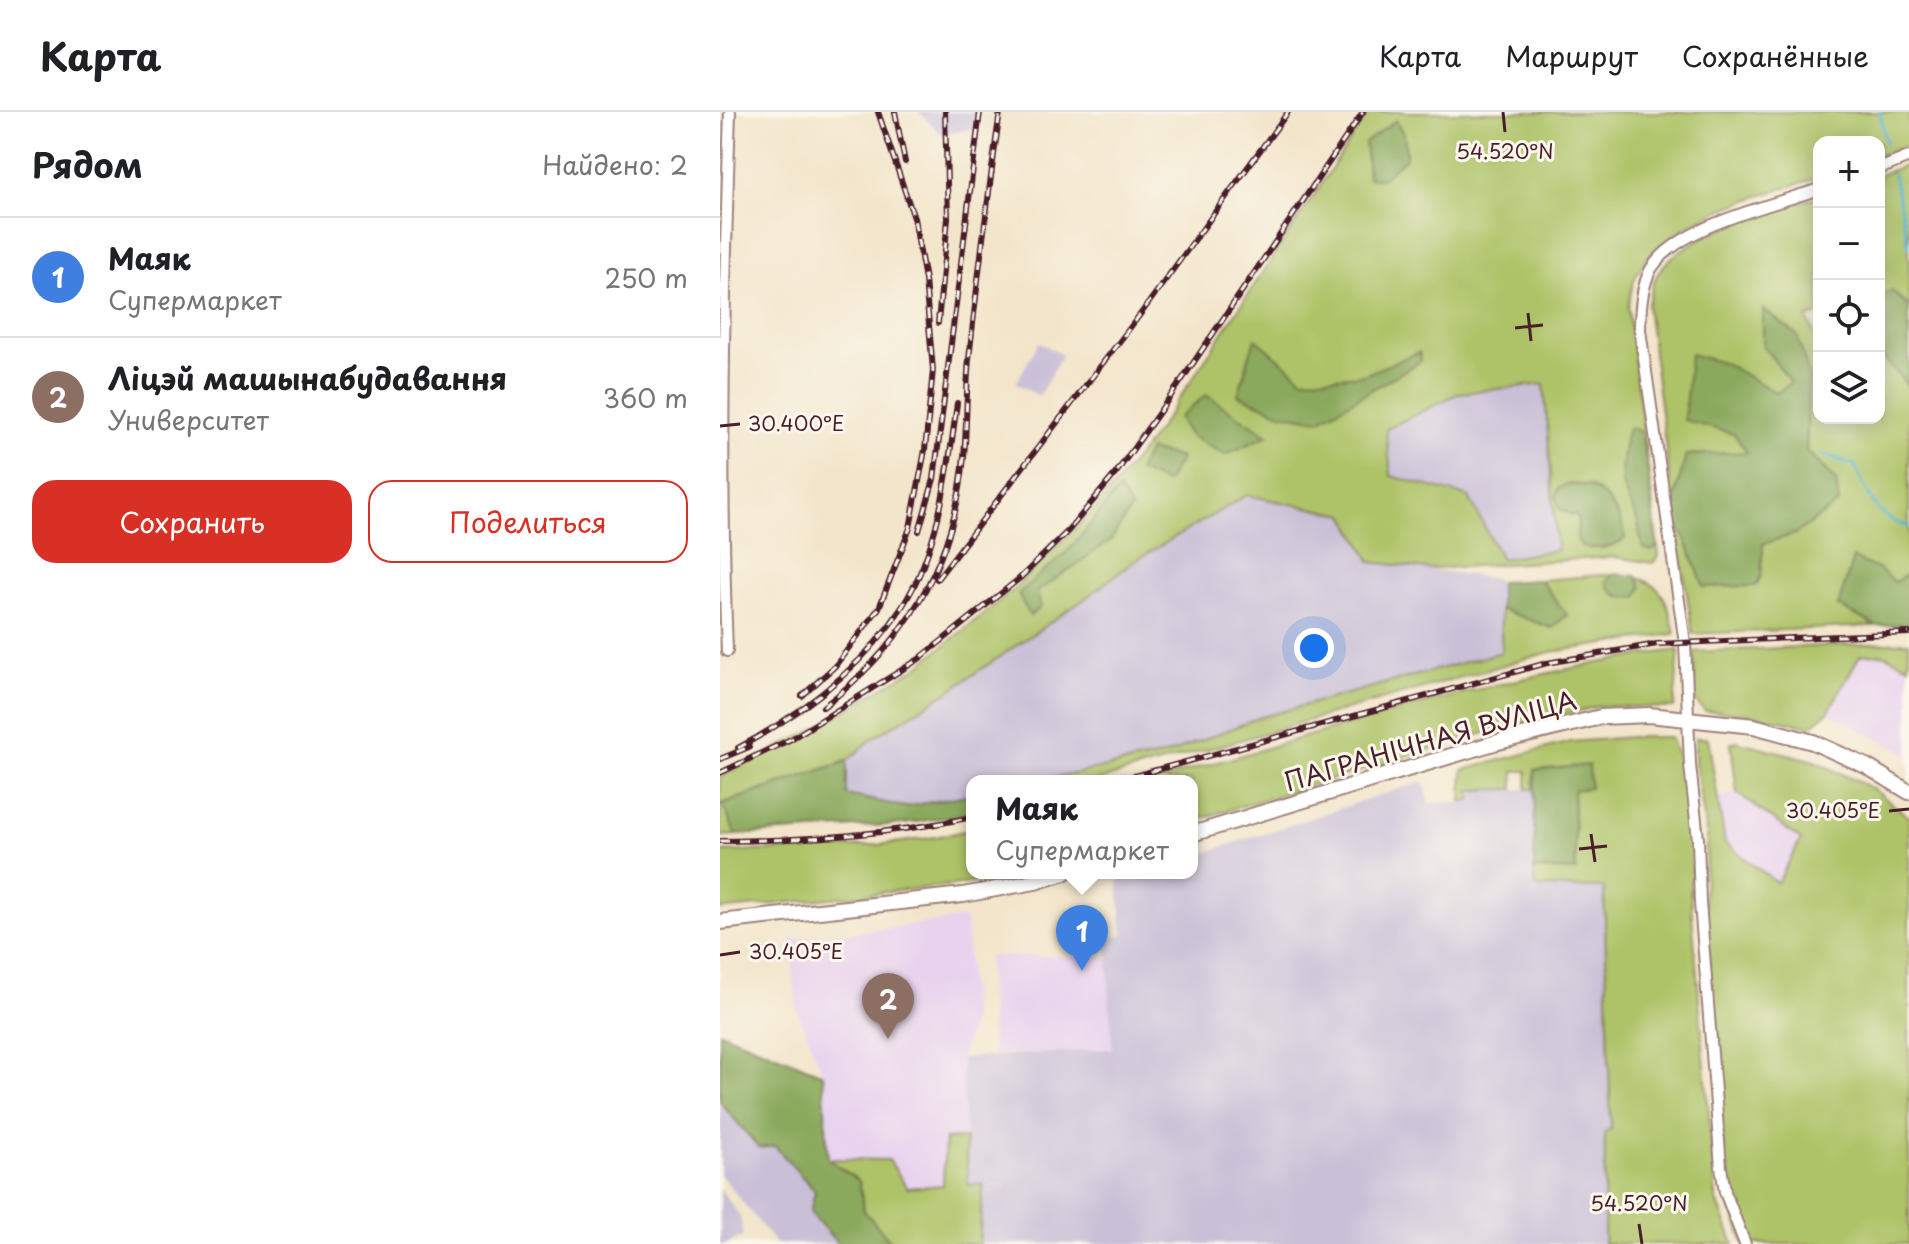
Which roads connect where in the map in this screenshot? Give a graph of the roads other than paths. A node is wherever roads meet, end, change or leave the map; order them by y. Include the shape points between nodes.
1 (730, 112) edge
2 (1909, 157) edge
3 (1885, 167) edge
4 (1813, 191) edge
5 (727, 651) dead end
6 (1687, 719) junction
7 (1909, 792) edge
8 (1198, 832) edge
9 (1045, 879) edge
10 (720, 922) edge
11 (1745, 1244) edge

1 - 5 street via 720,439
2 - 3 street
4 - 6 street via 1682,238 1652,269 1640,303 1685,643
6 - 7 street, ПАГРАНІЧНАЯ ВУЛІЦА via 1754,726 1813,742
6 - 8 street, ПАГРАНІЧНАЯ ВУЛІЦА via 1601,717 1565,725
6 - 11 street via 1721,1167
9 - 10 street via 963,895

